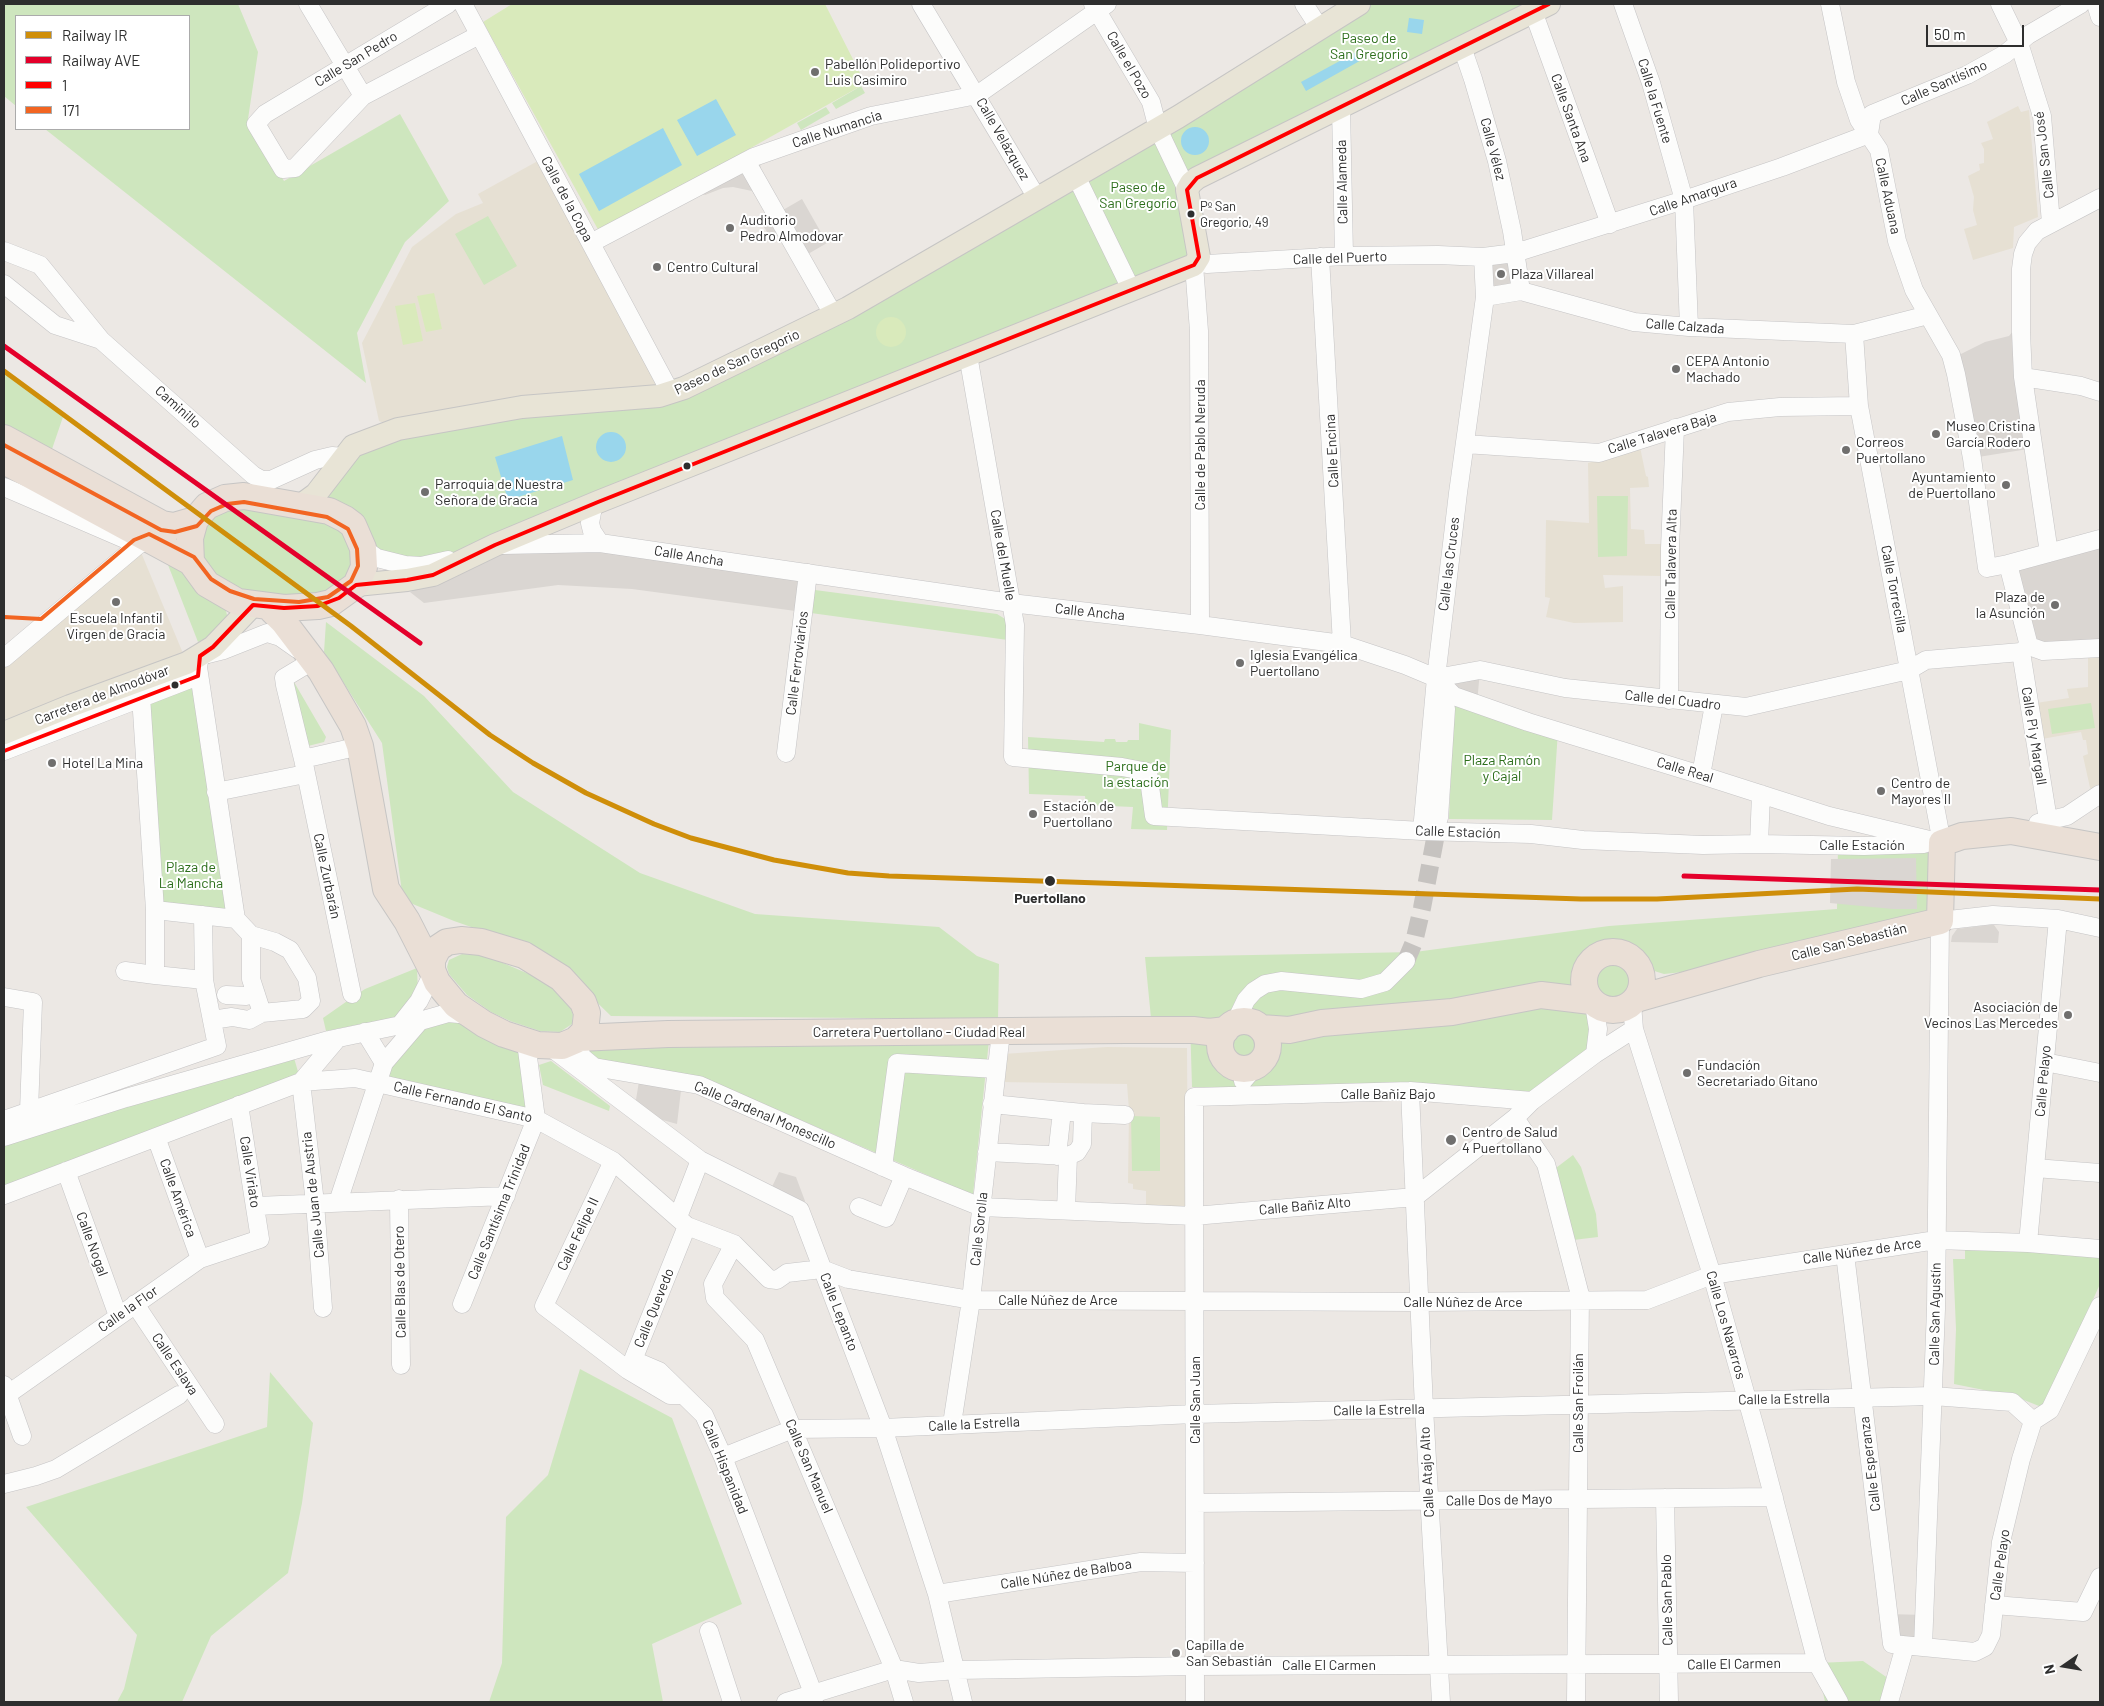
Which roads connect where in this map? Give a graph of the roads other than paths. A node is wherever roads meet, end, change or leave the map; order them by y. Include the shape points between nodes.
1 (308, 4) edge
2 (448, 4) edge
3 (462, 4) edge
4 (921, 4) edge
5 (1304, 4) edge
6 (1359, 4) edge
7 (1623, 4) edge
8 (1830, 4) edge
9 (2000, 4) edge
10 (2081, 4) edge
11 (2096, 4) edge
12 (1099, 6) edge
13 (1541, 8) edge
14 (2100, 17) edge
15 (1319, 28) junction
16 (480, 35) junction
17 (2018, 43) junction
18 (1462, 46) junction
19 (344, 66) junction
20 (977, 95) junction
21 (362, 96) junction
22 (1341, 107) junction
23 (1159, 131) junction
24 (1869, 134) junction
25 (746, 161) junction
26 (1076, 176) junction
27 (1188, 182) junction
28 (1038, 198) junction
29 (2100, 198) edge
30 (1684, 200) junction
31 (2051, 223) junction
32 (1610, 224) junction
33 (591, 244) junction
34 (4, 251) edge
35 (1515, 253) junction
36 (1344, 256) junction
37 (1320, 257) junction
38 (1483, 257) junction
39 (1196, 263) junction
40 (4, 284) edge
41 (1131, 289) junction
42 (1521, 291) junction
43 (1485, 297) junction
44 (1928, 315) junction
45 (834, 316) junction
46 (1689, 327) junction
47 (1854, 334) junction
48 (102, 340) junction
49 (968, 355) junction
50 (2023, 377) junction
51 (2100, 392) edge
52 (673, 393) junction
53 (1859, 406) junction
54 (1675, 428) junction
55 (4, 438) edge
56 (1465, 444) junction
57 (342, 457) junction
58 (4, 461) edge
59 (4, 488) edge
60 (598, 502) junction
61 (301, 505) junction
62 (195, 520) junction
63 (542, 525) junction
64 (2100, 540) edge
65 (144, 542) junction
66 (595, 543) junction
67 (495, 545) junction
68 (363, 548) junction
69 (2049, 553) junction
70 (191, 562) junction
71 (2008, 564) junction
72 (808, 573) junction
73 (356, 585) junction
74 (1011, 603) junction
75 (261, 606) junction
76 (318, 606) junction
77 (1200, 625) junction
78 (1342, 644) junction
79 (2100, 648) edge
80 (2025, 649) junction
81 (4, 658) edge
82 (199, 666) junction
83 (315, 667) junction
84 (1909, 670) junction
85 (1436, 678) junction
86 (139, 689) junction
87 (1669, 700) junction
88 (1714, 705) junction
89 (4, 732) edge
90 (360, 746) junction
91 (4, 752) edge
92 (786, 753) dead end
93 (1012, 757) joint
94 (304, 766) junction
95 (1700, 775) junction
96 (216, 792) junction
97 (1761, 794) junction
98 (2100, 794) edge
99 (2067, 816) junction
100 (1439, 818) tunnel mouth
101 (2048, 820) junction
102 (1866, 825) junction
103 (1422, 831) junction
104 (2011, 832) junction
105 (2068, 842) junction
106 (1760, 844) junction
107 (1864, 846) junction
108 (1942, 846) junction
109 (2100, 847) edge
110 (155, 910) junction
111 (203, 915) junction
112 (236, 919) junction
113 (2058, 919) junction
114 (407, 921) junction
115 (1940, 921) junction
116 (2100, 928) edge
117 (251, 935) junction
118 (461, 940) junction
119 (1406, 961) tunnel mouth
120 (1759, 964) junction
121 (1588, 965) junction
122 (1638, 966) junction
123 (125, 971) dead end
124 (432, 972) junction
125 (155, 975) junction
126 (204, 980) junction
127 (256, 994) junction
128 (352, 994) dead end
129 (226, 995) dead end
130 (1541, 995) junction
131 (4, 997) edge
132 (583, 1002) junction
133 (1593, 1003) junction
134 (1634, 1011) junction
135 (262, 1013) junction
136 (470, 1014) junction
137 (212, 1020) junction
138 (420, 1021) junction
139 (400, 1025) junction
140 (364, 1032) junction
141 (1001, 1032) junction
142 (629, 1036) junction
143 (338, 1038) junction
144 (577, 1039) junction
145 (537, 1044) junction
146 (1241, 1045) junction
147 (1595, 1054) junction
148 (2045, 1062) junction
149 (384, 1063) junction
150 (996, 1069) junction
151 (2100, 1073) edge
152 (301, 1082) junction
153 (379, 1083) junction
154 (1410, 1091) junction
155 (1194, 1097) joint
156 (1532, 1101) junction
157 (992, 1104) junction
158 (239, 1105) junction
159 (29, 1111) junction
160 (1062, 1111) junction
161 (1083, 1113) junction
162 (1125, 1115) dead end
163 (1515, 1118) junction
164 (536, 1119) junction
165 (4, 1120) edge
166 (4, 1137) edge
167 (156, 1137) junction
168 (987, 1152) junction
169 (1062, 1156) junction
170 (700, 1160) junction
171 (613, 1161) junction
172 (883, 1167) junction
173 (2035, 1168) junction
174 (66, 1171) junction
175 (2100, 1173) edge
176 (904, 1176) junction
177 (4, 1195) edge
178 (506, 1196) junction
179 (1415, 1197) junction
180 (399, 1199) junction
181 (338, 1202) junction
182 (315, 1203) junction
183 (256, 1206) junction
184 (859, 1207) dead end
185 (981, 1207) junction
186 (1066, 1210) junction
187 (1194, 1216) junction
188 (683, 1221) junction
189 (260, 1239) joint
190 (1936, 1240) junction
191 (2028, 1243) junction
192 (734, 1244) junction
193 (2100, 1250) edge
194 (1845, 1254) junction
195 (200, 1259) junction
196 (822, 1269) junction
197 (1712, 1275) junction
198 (971, 1300) junction
199 (1194, 1300) junction
200 (1579, 1301) junction
201 (1419, 1302) junction
202 (135, 1304) junction
203 (462, 1304) dead end
204 (544, 1306) joint
205 (2100, 1306) edge
206 (323, 1308) dead end
207 (118, 1316) junction
208 (402, 1365) dead end
209 (5, 1392) edge
210 (179, 1395) dead end
211 (683, 1395) junction
212 (1932, 1396) junction
213 (1862, 1398) junction
214 (1748, 1399) junction
215 (1578, 1404) junction
216 (1424, 1408) junction
217 (1194, 1414) junction
218 (2033, 1421) junction
219 (215, 1424) dead end
220 (952, 1424) junction
221 (883, 1428) junction
222 (793, 1429) junction
223 (22, 1436) dead end
224 (723, 1457) junction
225 (4, 1484) edge
226 (1774, 1497) junction
227 (1665, 1498) junction
228 (1578, 1500) junction
229 (1429, 1501) junction
230 (1195, 1503) junction
231 (1195, 1563) junction
232 (2100, 1577) edge
233 (937, 1594) junction
234 (1994, 1605) junction
235 (709, 1631) dead end
236 (1905, 1646) junction
237 (1923, 1647) junction
238 (1817, 1663) junction
239 (1577, 1665) junction
240 (1668, 1665) junction
241 (1195, 1666) junction
242 (1438, 1666) junction
243 (894, 1669) junction
244 (957, 1670) junction
245 (814, 1698) edge
246 (732, 1702) edge
247 (786, 1702) edge
248 (904, 1702) edge
249 (964, 1702) edge
250 (1195, 1702) edge
251 (1441, 1702) edge
252 (1576, 1702) edge
253 (1669, 1702) edge
254 (1839, 1702) edge
255 (1889, 1702) edge

1 - 19 street
2 - 19 street, Calle San Pedro
3 - 16 street, Calle de la Copa
4 - 20 street, Calle Velázquez
5 - 15 street
6 - 15 main road, Paseo de San Gregorio
7 - 30 street, Calle la Fuente via 1651,82
8 - 24 street, Calle Aduana via 1843,74 1859,120
9 - 17 street, Calle San José
10 - 17 street, Calle Santísimo
11 - 14 street
12 - 20 street, Calle Numancia
12 - 23 street, Calle el Pozo via 1151,102
13 - 18 main road
13 - 32 street, Calle Santa Ana
15 - 23 main road, Paseo de San Gregorio
16 - 21 street
16 - 33 street, Calle de la Copa
17 - 24 street, Calle Santísimo via 1967,75 1872,114
17 - 31 street, Calle San José via 2042,116
18 - 22 main road
18 - 35 street, Calle Vélez via 1497,160
19 - 21 street
19 - 21 street, Calle San Pedro via 265,114 256,124 283,169 294,168
20 - 25 street, Calle Numancia via 871,116
20 - 28 street, Calle Velázquez
22 - 27 main road
22 - 36 street, Calle Alameda
23 - 26 main road, Paseo de San Gregorio
23 - 27 street
24 - 30 street, Calle Amargura
24 - 44 street, Calle Aduana via 1879,150 1897,241 1914,290
25 - 33 street, Calle Numancia
25 - 45 street
26 - 28 main road, Paseo de San Gregorio
26 - 41 street
27 - 39 main road via 1199,257
28 - 45 main road, Paseo de San Gregorio
29 - 31 street
30 - 32 street, Calle Amargura
30 - 46 street, Calle la Fuente
31 - 50 street via 2037,231 2023,254
32 - 35 street, Calle Amargura
33 - 52 street, Calle de la Copa
34 - 48 street, Caminillo via 40,265
35 - 38 street
35 - 42 street
36 - 37 street, Calle del Puerto
36 - 38 street, Calle del Puerto
37 - 39 street, Calle del Puerto
37 - 78 street, Calle Encina
38 - 43 street
39 - 41 main road
39 - 77 street, Calle de Pablo Neruda
40 - 48 street, Caminillo via 55,325
41 - 49 main road
42 - 43 street
42 - 46 street, Calle Calzada via 1634,322
43 - 56 street, Calle las Cruces
44 - 47 street, Calle Calzada
44 - 71 street, Calle Aduana via 1951,355 1966,424 1987,568
45 - 52 main road, Paseo de San Gregorio
46 - 47 street, Calle Calzada
47 - 53 street, Calle Torrecilla
48 - 57 street, Caminillo via 262,480 271,480 314,460
49 - 60 main road
49 - 74 street, Calle del Muelle
50 - 51 street
50 - 69 street
52 - 57 main road, Paseo de San Gregorio via 522,407 410,426 361,442
53 - 54 street, Calle Talavera Baja via 1780,407 1728,412
53 - 84 street, Calle Torrecilla
54 - 56 street, Calle Talavera Baja via 1599,453
54 - 87 street, Calle Talavera Alta
55 - 62 highway via 162,524 174,526
56 - 85 street, Calle las Cruces
57 - 61 main road, Paseo de San Gregorio via 316,494
58 - 65 highway
59 - 65 street
60 - 63 main road
60 - 66 street via 593,507 590,523
61 - 62 highway via 244,496 225,498 206,506
61 - 68 highway via 329,511 345,519 353,525
62 - 70 highway via 190,538
63 - 66 street, Calle Ancha
63 - 67 main road
63 - 68 street via 534,525 443,562 421,566 377,558
64 - 69 street
65 - 70 highway
65 - 81 street
66 - 67 street, Calle Ancha
66 - 72 street, Calle Ancha
67 - 73 main road via 422,578
68 - 73 highway via 364,567
69 - 71 street
70 - 75 highway via 207,584 227,597
71 - 80 street
72 - 74 street, Calle Ancha
72 - 92 street, Calle Ferroviarios
73 - 76 highway via 339,598
74 - 77 street, Calle Ancha
74 - 93 street, Calle del Muelle via 1016,641
75 - 76 highway
75 - 82 main road, Carretera de Almodóvar via 213,647
75 - 83 highway via 283,621
76 - 83 highway via 311,636
77 - 78 street, Calle Ancha
78 - 85 street, Calle Ancha via 1405,664
79 - 80 street, Calle del Cuadro
80 - 84 street, Calle del Cuadro via 1926,660
80 - 101 street, Calle Pi y Margall
82 - 83 street, Carretera de Almodóvar via 224,650 267,633 280,637
82 - 86 main road, Carretera de Almodóvar via 187,663
82 - 96 street
83 - 90 highway via 353,726
83 - 94 street, Calle Zurbarán via 284,678
84 - 88 street, Calle del Cuadro via 1746,707
84 - 108 street, Calle Torrecilla
85 - 87 street, Calle del Cuadro via 1480,670 1565,688
85 - 95 street, Calle Real via 1454,696
85 - 100 street via 1446,709
85 - 103 street, Calle las Cruces
86 - 89 main road, Carretera de Almodóvar
86 - 91 street, Carretera de Almodóvar
86 - 110 street
87 - 88 street, Calle del Cuadro
88 - 95 street
90 - 94 street
90 - 114 highway via 386,889
93 - 103 street, Calle Estación via 1148,772 1154,816
94 - 96 street
94 - 128 street, Calle Zurbarán
95 - 97 street, Calle Real
96 - 112 street
97 - 102 street, Calle Real
97 - 106 street
98 - 99 street
99 - 101 street
99 - 105 street via 2061,826
101 - 104 street
102 - 107 street
102 - 108 street, Calle Real
103 - 106 street, Calle Estación via 1703,845
104 - 105 highway
104 - 108 highway via 1962,836
105 - 109 highway
106 - 107 street, Calle Estación
107 - 108 street, Calle Estación
108 - 115 highway
110 - 111 street
110 - 125 street
111 - 112 street
111 - 126 street
112 - 117 street
113 - 115 street via 1994,915
113 - 116 street
113 - 148 street, Calle Pelayo
114 - 118 highway
114 - 124 highway
115 - 120 highway, Calle San Sebastián
115 - 190 street, Calle San Agustín
117 - 127 street via 251,979
117 - 135 street via 290,950 306,978 311,1001 303,1009
118 - 124 highway via 447,942 438,948 432,960
118 - 132 highway via 481,942 524,955 562,978
119 - 146 street via 1385,982 1361,989 1281,981 1265,984 1254,991
120 - 122 highway, Calle San Sebastián via 1664,974
120 - 134 highway, Calle San Sebastián
121 - 122 highway via 1601,954 1618,952 1633,959
121 - 130 highway, Carretera Puertollano - Ciudad Real
121 - 133 highway via 1584,984
122 - 134 highway via 1642,989
123 - 125 street
124 - 136 highway via 446,994
124 - 139 street via 419,1001
125 - 126 street
126 - 137 street
127 - 129 street
127 - 135 street
130 - 133 highway, Carretera Puertollano - Ciudad Real
130 - 146 highway, Carretera Puertollano - Ciudad Real via 1452,1012 1322,1023
131 - 159 street via 33,1002
132 - 142 highway
132 - 144 highway via 587,1022 585,1031
133 - 134 highway via 1613,1011
133 - 147 street via 1598,1029
134 - 147 street, Calle San Sebastián
134 - 197 street, Calle Los Navarros
135 - 137 street via 249,1020 232,1017
136 - 138 street via 448,1013
136 - 145 highway via 504,1034
137 - 159 street via 217,1046
138 - 139 street
138 - 149 street, Calle Fernando El Santo
139 - 140 street
140 - 143 street
140 - 149 street, Calle Fernando El Santo
141 - 142 highway, Carretera Puertollano - Ciudad Real
141 - 146 highway, Carretera Puertollano - Ciudad Real via 1193,1030
141 - 150 street, Calle Sorolla
142 - 144 highway, Carretera Puertollano - Ciudad Real
143 - 152 street, Calle Fernando El Santo
143 - 166 street via 126,1098
144 - 145 highway, Carretera Puertollano - Ciudad Real via 562,1046
144 - 172 street, Calle Cardenal Monescillo via 582,1057 594,1067 699,1085
145 - 164 street
145 - 170 street, Calle Lepanto
146 - 154 street, Calle Bañiz Bajo
146 - 155 street, Calle Bañiz Bajo
147 - 156 street, Calle San Sebastián
148 - 151 street
148 - 173 street, Calle Pelayo
149 - 153 street, Calle Fernando El Santo
150 - 157 street, Calle Sorolla
150 - 172 street via 897,1063
152 - 153 street, Calle Fernando El Santo via 355,1078
152 - 158 street, Calle Fernando El Santo
152 - 182 street, Calle Juan de Austria
153 - 164 street, Calle Fernando El Santo
153 - 181 street
154 - 156 street, Calle Bañiz Bajo
154 - 179 street, Calle Atajo Alto
155 - 187 street, Calle San Juan
156 - 163 street, Calle San Sebastián
157 - 160 street
157 - 168 street, Calle Sorolla
158 - 167 street, Calle Fernando El Santo
158 - 183 street, Calle Viriato
159 - 165 street
160 - 161 street
160 - 169 street
161 - 162 street
161 - 169 street via 1082,1144 1077,1152
163 - 179 street, Calle San Sebastián
163 - 200 street, Calle San Froilán via 1546,1164
164 - 171 street, Calle Fernando El Santo
164 - 178 street, Calle Santísima Trinidad
167 - 174 street, Calle Fernando El Santo
167 - 195 street, Calle América
168 - 169 street
168 - 185 street, Calle Sorolla
169 - 186 street
170 - 188 street, Calle Quevedo
170 - 196 street, Calle Lepanto via 800,1210
171 - 188 street, Calle Fernando El Santo
171 - 204 street, Calle Felipe II
172 - 176 street, Calle Cardenal Monescillo
173 - 175 street
173 - 191 street, Calle Pelayo
174 - 177 street, Calle Fernando El Santo
174 - 207 street, Calle Nogal
176 - 184 street via 890,1220
176 - 185 street, Calle Cardenal Monescillo
178 - 180 street
178 - 203 street, Calle Santísima Trinidad
179 - 187 street, Calle Bañiz Alto
179 - 201 street, Calle Atajo Alto
180 - 181 street
180 - 208 street, Calle Blas de Otero
181 - 182 street
182 - 183 street
182 - 206 street, Calle Juan de Austria
183 - 189 street, Calle Viriato
185 - 186 street, Calle Cardenal Monescillo
185 - 198 street, Calle Sorolla
186 - 187 street, Calle Cardenal Monescillo
187 - 199 street, Calle San Juan
188 - 192 street, Calle Fernando El Santo
188 - 211 street, Calle Quevedo via 633,1360 659,1371
189 - 195 street, Calle la Flor
190 - 191 street, Calle Núñez de Arce
190 - 194 street, Calle Núñez de Arce
190 - 212 street, Calle San Agustín
191 - 193 street, Calle Núñez de Arce
192 - 196 street, Calle Fernando El Santo via 769,1278 777,1280 787,1273
192 - 222 street, Calle San Manuel via 713,1284 715,1298 755,1340
194 - 197 street, Calle Núñez de Arce
194 - 213 street, Calle Esperanza
195 - 202 street, Calle la Flor
196 - 198 street, Calle Núñez de Arce via 848,1279
196 - 221 street, Calle Lepanto
197 - 200 street, Calle Núñez de Arce via 1647,1300
197 - 214 street, Calle Los Navarros
198 - 199 street, Calle Núñez de Arce
198 - 220 street, Calle Sorolla
199 - 201 street, Calle Núñez de Arce
199 - 217 street, Calle San Juan
200 - 201 street, Calle Núñez de Arce
200 - 215 street, Calle San Froilán
201 - 216 street, Calle Atajo Alto
202 - 207 street, Calle la Flor
202 - 219 street, Calle Eslava
204 - 211 street, Calle Hispanidad via 628,1370 670,1395
205 - 218 street via 2050,1410
207 - 209 street, Calle la Flor
209 - 223 street
210 - 225 street via 56,1469
211 - 224 street, Calle Hispanidad via 704,1415
212 - 213 street, Calle la Estrella
212 - 218 street, Calle la Estrella via 2012,1402
212 - 237 street, Calle San Agustín
213 - 214 street, Calle la Estrella
213 - 236 street, Calle Esperanza via 1892,1644
214 - 215 street, Calle la Estrella
214 - 226 street, Calle Los Navarros
215 - 216 street, Calle la Estrella
215 - 228 street, Calle San Froilán
216 - 217 street, Calle la Estrella
216 - 229 street, Calle Atajo Alto
217 - 220 street, Calle la Estrella
217 - 230 street, Calle San Juan
218 - 234 street, Calle Pelayo via 2001,1542
220 - 221 street, Calle la Estrella
221 - 222 street, Calle la Estrella
221 - 233 street, Calle Lepanto
222 - 224 street, Calle la Estrella
222 - 243 street, Calle San Manuel
224 - 245 street, Calle Hispanidad
226 - 227 street, Calle Dos de Mayo
226 - 238 street, Calle Los Navarros
227 - 228 street, Calle Dos de Mayo
227 - 240 street, Calle San Pablo
228 - 229 street, Calle Dos de Mayo
228 - 239 street, Calle San Froilán
229 - 230 street, Calle Dos de Mayo
229 - 242 street, Calle Atajo Alto
230 - 231 street, Calle San Juan
231 - 233 street, Calle Núñez de Balboa via 1141,1562
231 - 241 street, Calle San Juan
232 - 234 street via 2083,1612
233 - 244 street, Calle Lepanto
234 - 237 street, Calle Pelayo via 1991,1635 1985,1647 1975,1652
235 - 246 street
236 - 237 street
236 - 255 street
238 - 240 street, Calle El Carmen
238 - 254 street, Calle Los Navarros
239 - 240 street, Calle El Carmen
239 - 242 street, Calle El Carmen
239 - 252 street, Calle San Froilán
240 - 253 street, Calle San Pablo
241 - 242 street, Calle El Carmen
241 - 244 street, Calle El Carmen
241 - 250 street, Calle San Juan
242 - 251 street, Calle Atajo Alto
243 - 244 street, Calle El Carmen via 919,1674
243 - 245 street, Calle El Carmen
243 - 248 street, Calle San Manuel
244 - 249 street, Calle Lepanto
245 - 247 street, Calle El Carmen

